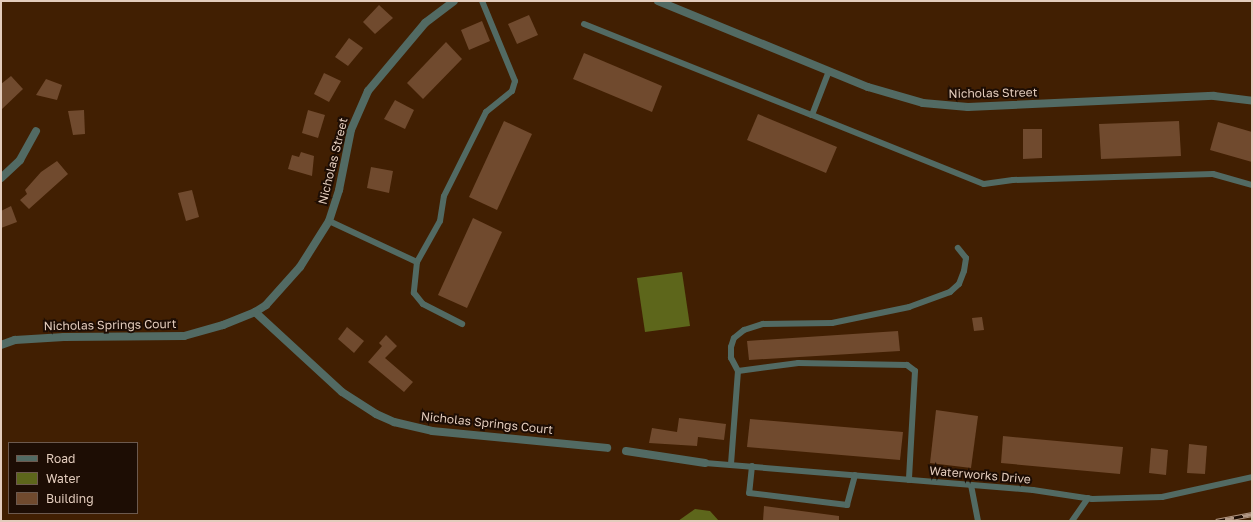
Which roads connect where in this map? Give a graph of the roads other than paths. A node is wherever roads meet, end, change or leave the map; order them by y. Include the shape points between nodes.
1 (454, 1) edge
2 (482, 1) edge
3 (658, 1) edge
4 (584, 24) dead end
5 (829, 71) junction
6 (1252, 101) edge
7 (812, 115) junction
8 (36, 131) dead end
9 (1, 178) edge
10 (1252, 185) edge
11 (329, 221) junction
12 (958, 248) dead end
13 (417, 262) junction
14 (255, 312) junction
15 (462, 324) dead end
16 (1, 344) edge
17 (738, 372) junction
18 (607, 448) dead end
19 (626, 451) dead end
20 (705, 463) joint
21 (731, 464) junction
22 (752, 466) junction
23 (855, 475) junction
24 (1252, 477) edge
25 (909, 480) junction
26 (971, 485) junction
27 (1088, 498) junction
28 (978, 521) edge
29 (1072, 521) edge

1 - 11 street, Nicholas Street via 425,23 368,91 351,130 340,190
2 - 13 lane via 515,81 512,91 486,112 444,196 440,221
3 - 5 street, Nicholas Street
4 - 7 lane
5 - 6 street, Nicholas Street via 901,98 946,106 1214,96
5 - 7 lane
7 - 10 lane via 984,184 1014,180 1213,174
8 - 9 street via 20,160
11 - 13 lane
11 - 14 street, Nicholas Street via 300,267 266,305
12 - 17 lane via 966,258 964,271 959,284 950,292 909,307 832,323 763,324 744,330 734,338 731,347 731,358
13 - 15 lane via 414,293 423,304
14 - 16 street, Nicholas Springs Court via 223,325 184,336 57,338 15,340
14 - 18 street, Nicholas Springs Court via 342,392 376,414 394,422 432,431
17 - 21 lane
17 - 25 lane via 798,363 907,365 915,371
19 - 20 street
20 - 21 lane, Waterworks Drive
21 - 22 lane, Waterworks Drive
22 - 23 lane, Waterworks Drive
22 - 23 lane via 749,493 847,505
23 - 25 lane, Waterworks Drive
24 - 27 lane, Waterworks Drive via 1162,498
25 - 26 lane, Waterworks Drive
26 - 27 lane, Waterworks Drive
26 - 28 lane
27 - 29 lane

